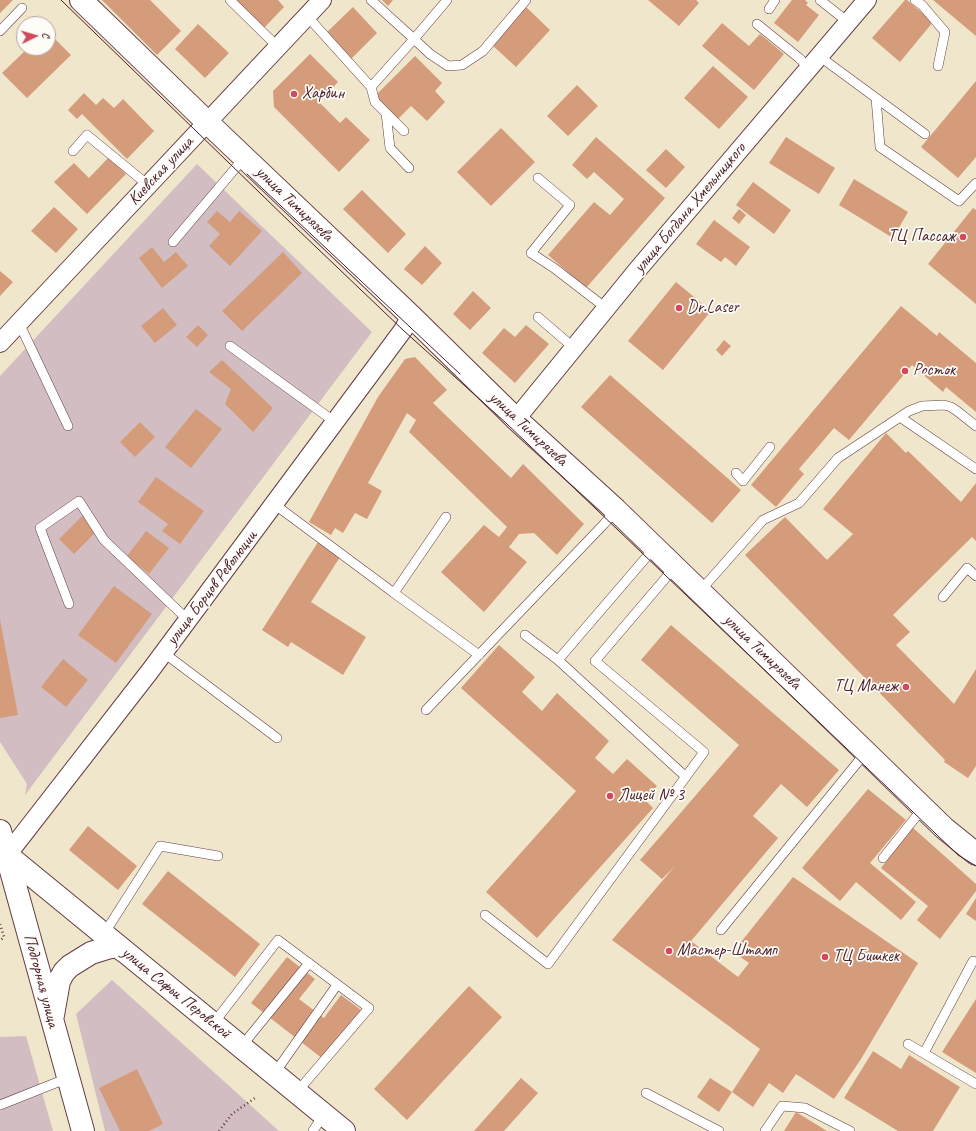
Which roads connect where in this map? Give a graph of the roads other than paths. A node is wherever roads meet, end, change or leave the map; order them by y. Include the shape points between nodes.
1 (81, 0) edge
2 (230, 0) edge
3 (371, 0) edge
4 (447, 0) edge
5 (526, 0) edge
6 (775, 0) edge
7 (820, 0) edge
8 (867, 0) edge
9 (915, 0) edge
10 (312, 6) edge
11 (22, 8) dead end
12 (769, 9) dead end
13 (848, 22) junction
14 (757, 24) dead end
15 (0, 31) edge
16 (414, 39) junction
17 (278, 47) junction
18 (814, 62) junction
19 (938, 66) dead end
20 (371, 87) junction
21 (876, 98) junction
22 (386, 113) junction
23 (207, 122) junction
24 (404, 131) dead end
25 (925, 134) dead end
26 (73, 151) dead end
27 (244, 157) junction
28 (409, 168) dead end
29 (538, 178) dead end
30 (976, 183) edge
31 (148, 185) junction
32 (173, 242) dead end
33 (606, 308) junction
34 (412, 316) junction
35 (538, 317) dead end
36 (19, 323) junction
37 (0, 343) edge
38 (230, 346) dead end
39 (574, 348) junction
40 (900, 417) junction
41 (516, 419) junction
42 (335, 422) junction
43 (68, 426) dead end
44 (976, 426) edge
45 (770, 447) dead end
46 (976, 469) edge
47 (736, 473) dead end
48 (274, 504) junction
49 (616, 510) junction
50 (446, 517) dead end
51 (655, 547) junction
52 (675, 567) junction
53 (976, 576) edge
54 (700, 592) junction
55 (394, 594) junction
56 (943, 596) dead end
57 (69, 604) dead end
58 (188, 620) junction
59 (526, 635) dead end
60 (164, 653) junction
61 (479, 655) junction
62 (558, 660) junction
63 (426, 710) dead end
64 (277, 738) dead end
65 (866, 752) junction
66 (686, 777) junction
67 (923, 808) junction
68 (0, 831) edge
69 (976, 854) edge
70 (218, 856) dead end
71 (883, 858) dead end
72 (3, 859) edge
73 (485, 915) dead end
74 (721, 930) dead end
75 (104, 934) junction
76 (125, 952) junction
77 (973, 961) dead end
78 (309, 963) junction
79 (337, 985) junction
80 (52, 1022) junction
81 (213, 1024) junction
82 (908, 1044) dead end
83 (242, 1047) junction
84 (924, 1053) junction
85 (274, 1074) junction
86 (68, 1078) junction
87 (976, 1084) edge
88 (297, 1092) junction
89 (646, 1093) dead end
90 (0, 1105) edge
91 (318, 1123) edge
92 (83, 1131) edge
93 (344, 1131) edge
94 (719, 1131) edge
95 (765, 1131) edge
96 (850, 1131) edge

1 - 23 street, улица Тимирязева
2 - 17 lane
3 - 16 lane
4 - 16 lane
5 - 16 lane via 483,51 462,65 448,66
6 - 12 lane
7 - 13 lane
8 - 13 street, улица Богдана Хмельницкого
9 - 19 lane via 945,32
10 - 17 street, Киевская улица
10 - 20 lane
11 - 15 lane
13 - 18 street, улица Богдана Хмельницкого
14 - 18 lane via 799,58
16 - 20 lane
17 - 23 street, Киевская улица
18 - 21 lane
18 - 33 street, улица Богдана Хмельницкого
20 - 22 lane via 375,102
21 - 25 lane
21 - 30 lane via 880,147 959,201
22 - 24 lane
22 - 28 lane via 390,148
23 - 27 street, улица Тимирязева
23 - 31 street, Киевская улица
26 - 31 lane via 87,135
27 - 32 lane
27 - 34 street, улица Тимирязева
29 - 33 lane via 570,205 531,253
31 - 36 street, Киевская улица
33 - 39 street, улица Богдана Хмельницкого
34 - 41 street, улица Тимирязева
34 - 42 street, улица Борцов Революции
35 - 39 lane
36 - 37 street, Киевская улица
36 - 43 lane
38 - 42 lane
39 - 41 street, улица Богдана Хмельницкого
40 - 44 lane via 922,406 944,405 952,407
40 - 46 lane
40 - 54 lane via 838,458 799,503 762,520
41 - 49 street, улица Тимирязева
42 - 48 street, улица Борцов Революции
45 - 47 lane via 743,480
48 - 55 lane
48 - 58 street, улица Борцов Революции
49 - 51 street, улица Тимирязева
49 - 61 lane
50 - 55 lane
51 - 52 street, улица Тимирязева
51 - 62 lane
52 - 54 street, улица Тимирязева
52 - 66 lane via 595,661 704,752
53 - 56 lane via 967,568
54 - 65 street, улица Тимирязева
55 - 61 lane
57 - 58 lane via 40,528 79,501 104,540
58 - 60 street, улица Борцов Революции
59 - 62 lane
60 - 64 lane
60 - 72 street, улица Борцов Революции
61 - 63 lane
62 - 66 lane
65 - 67 street, улица Тимирязева
65 - 74 lane
66 - 73 lane via 548,964
67 - 69 street, улица Тимирязева
67 - 71 lane
68 - 72 street, Подгорная улица
70 - 75 lane via 160,846
72 - 75 street, улица Софьи Перовской
72 - 80 street, Подгорная улица
75 - 76 street, улица Софьи Перовской
76 - 80 street via 117,946 107,948 91,953 70,966 59,981
76 - 81 street, улица Софьи Перовской
77 - 84 lane
78 - 79 lane
78 - 81 lane via 278,940
78 - 83 lane
79 - 85 lane
79 - 88 lane via 369,1008
80 - 86 street, Подгорная улица
81 - 83 street, улица Софьи Перовской
82 - 84 lane
83 - 85 street, улица Софьи Перовской
84 - 87 lane
85 - 88 street, улица Софьи Перовской
86 - 90 lane
86 - 92 street, Подгорная улица
88 - 91 street, улица Софьи Перовской
89 - 94 lane
91 - 93 street, улица Софьи Перовской
95 - 96 lane via 782,1106 805,1108

